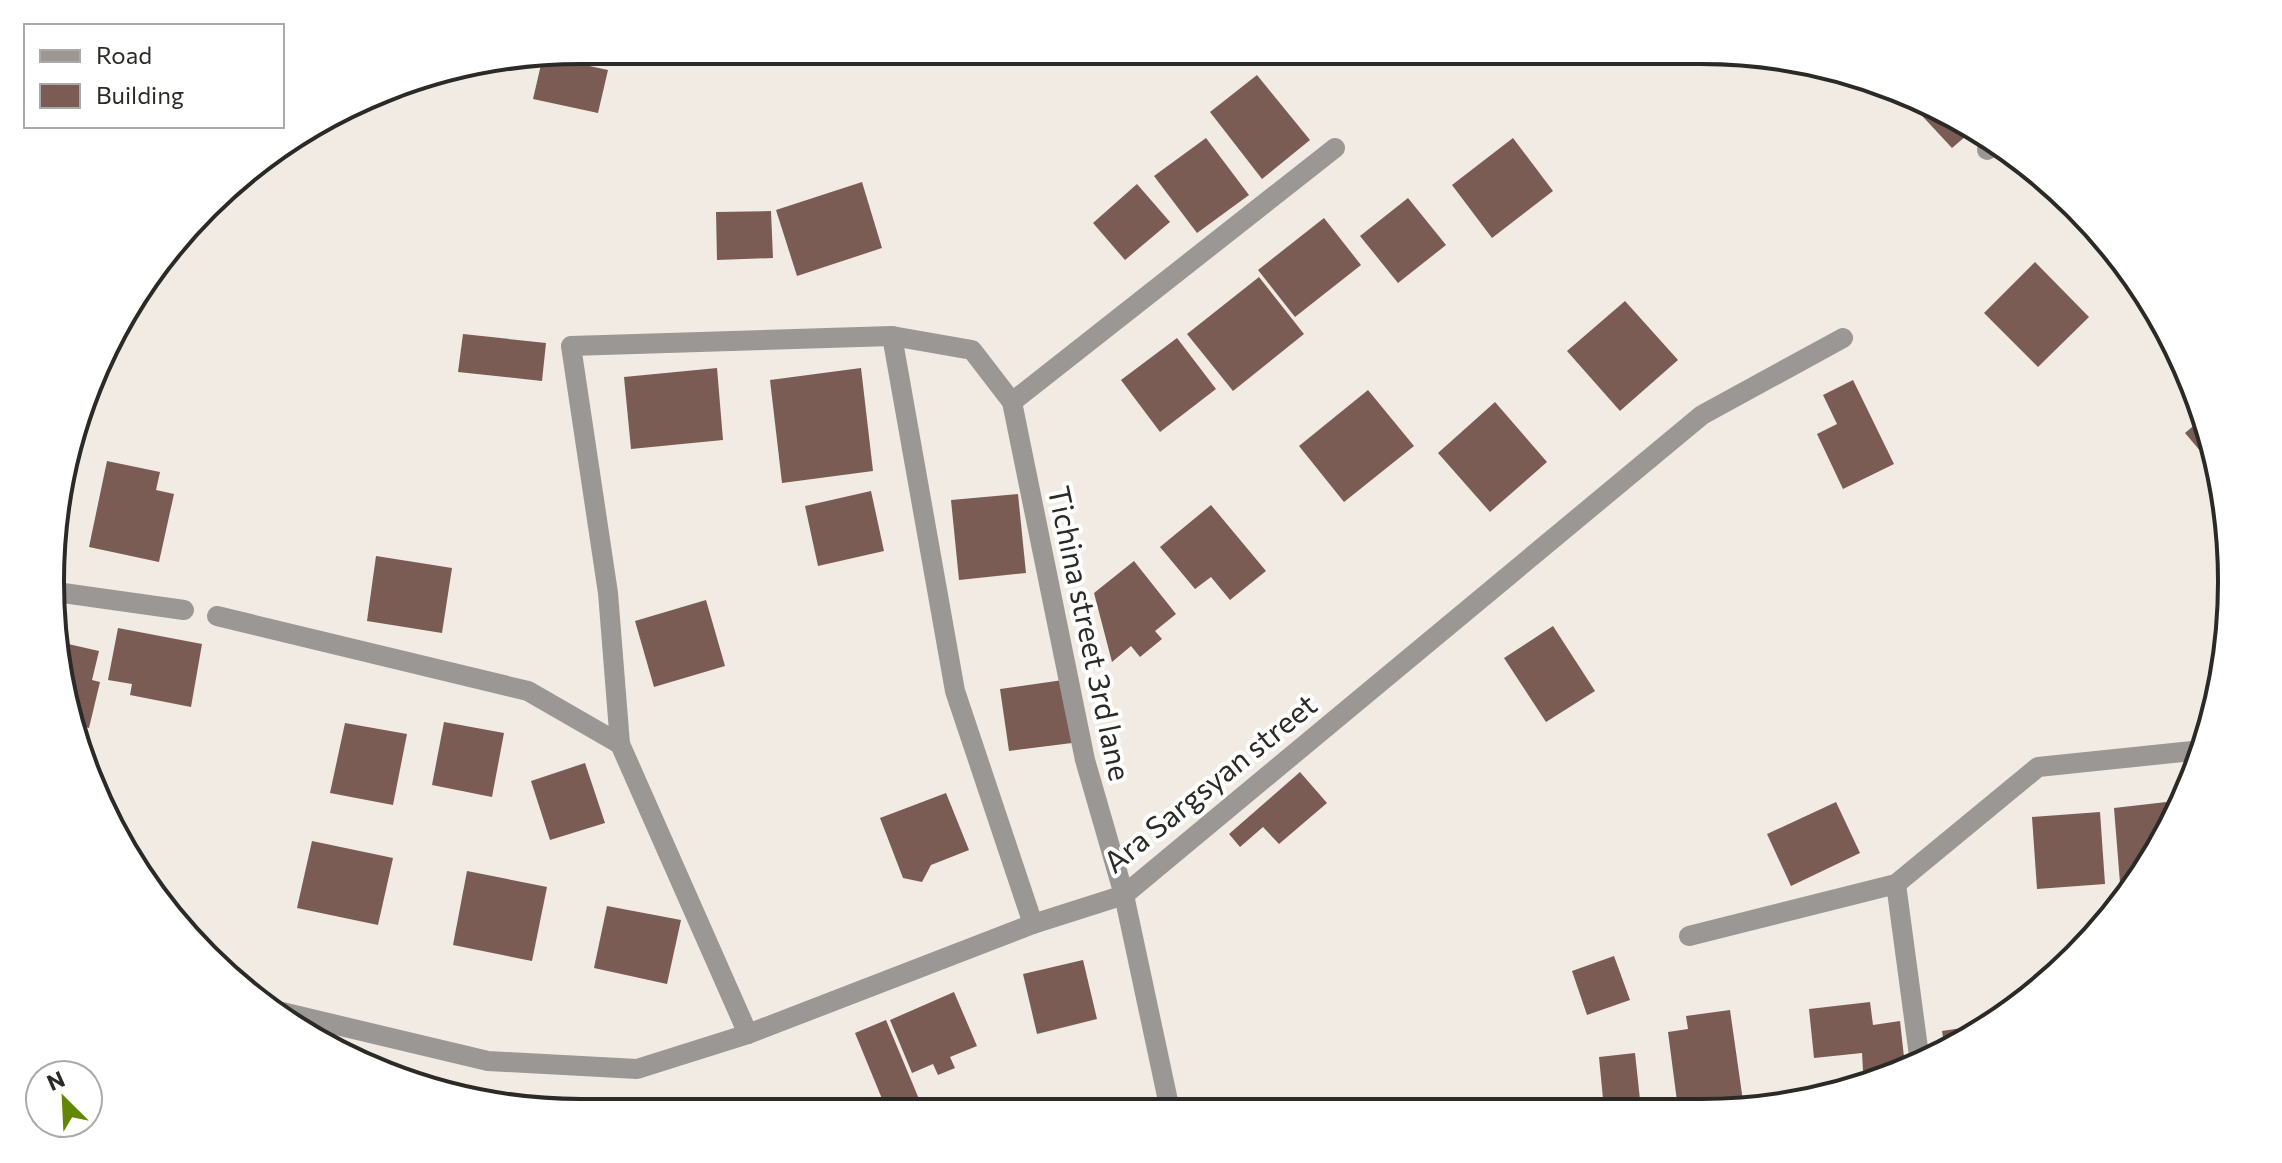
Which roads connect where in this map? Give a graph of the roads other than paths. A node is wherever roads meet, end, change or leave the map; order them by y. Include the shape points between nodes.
1 (1335, 148) dead end
2 (892, 336) junction
3 (1843, 338) dead end
4 (1012, 402) junction
5 (64, 593) edge
6 (184, 610) dead end
7 (217, 616) dead end
8 (620, 744) junction
9 (2190, 751) edge
10 (1896, 884) junction
11 (1124, 895) junction
12 (1033, 924) junction
13 (1689, 936) dead end
14 (301, 1017) edge
15 (748, 1034) junction
16 (1918, 1051) edge
17 (1168, 1099) edge

1 - 4 street
2 - 4 street via 972,350
2 - 8 street via 571,346 608,593
2 - 12 street via 955,691
3 - 11 street, Ara Sargsyan street via 1702,415
4 - 11 street, Tichina street 3rd lane via 1085,760
5 - 6 street
7 - 8 street via 528,691
8 - 15 street
9 - 10 street via 2038,767
10 - 13 street
10 - 16 street
11 - 12 street, Ara Sargsyan street
11 - 17 street, Tichina street 3rd lane
12 - 15 street, Ara Sargsyan street
14 - 15 street, Ara Sargsyan street via 488,1061 637,1069

